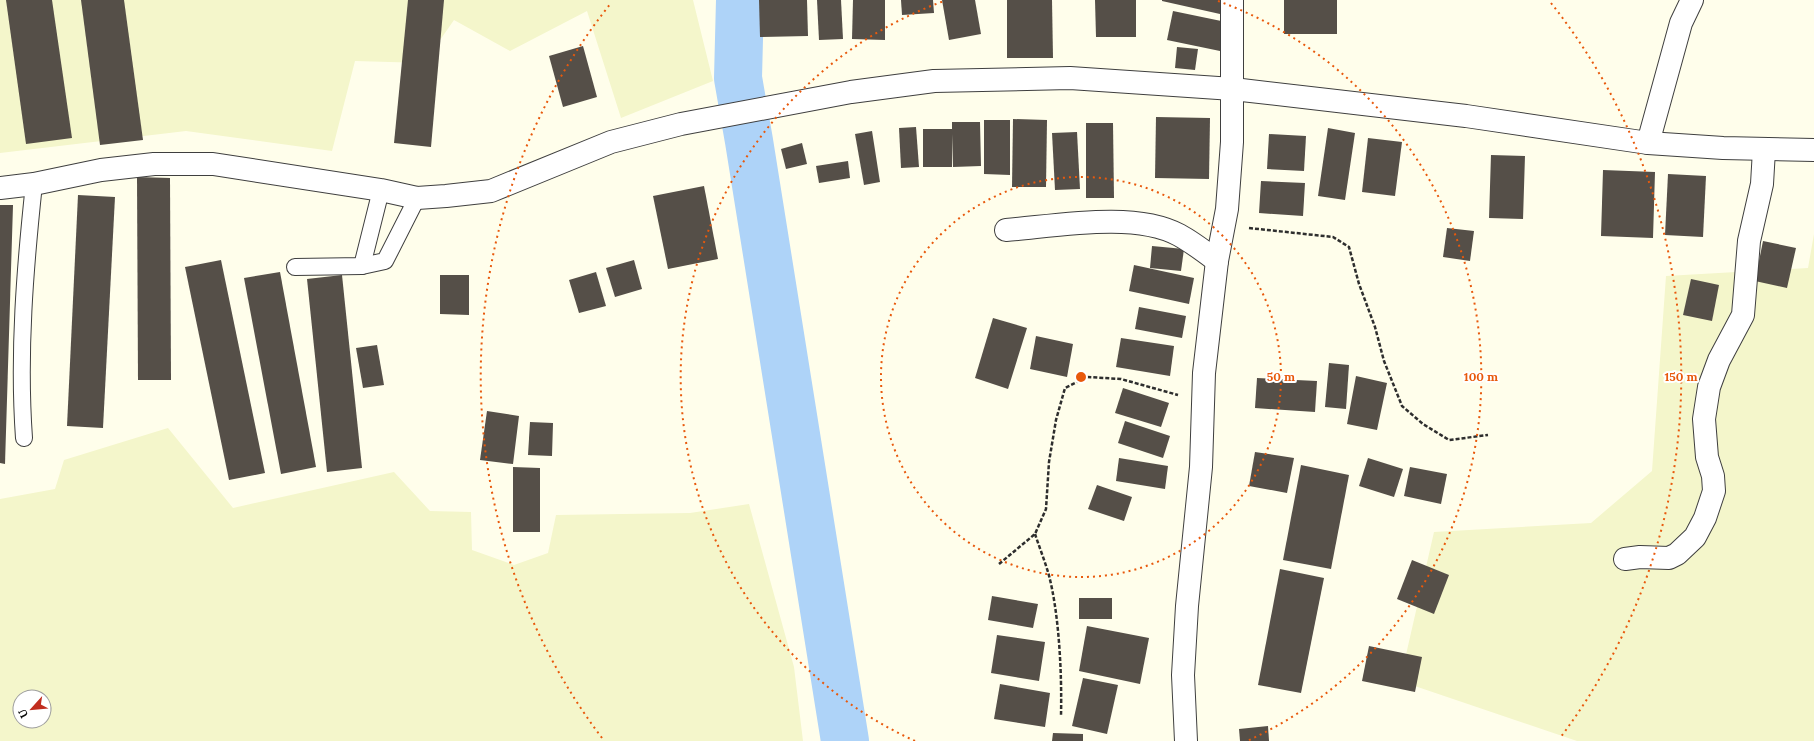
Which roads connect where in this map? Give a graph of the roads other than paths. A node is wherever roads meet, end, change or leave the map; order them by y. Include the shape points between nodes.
1 (1232, 0) edge
2 (1692, 0) edge
3 (1233, 89) junction
4 (1648, 143) junction
5 (1764, 150) junction
6 (1814, 150) edge
7 (34, 184) junction
8 (0, 188) edge
9 (381, 190) junction
10 (417, 198) junction
11 (1006, 230) dead end
12 (1217, 261) junction
13 (362, 266) junction
14 (295, 268) dead end
15 (24, 438) dead end
16 (1625, 559) dead end
17 (1186, 741) edge

1 - 3 street
2 - 4 street via 1682,23
3 - 4 street via 1466,116
3 - 10 street via 1070,78 934,81 851,92 681,124 611,142 491,191
3 - 12 street via 1227,209
4 - 5 street
5 - 6 street
5 - 16 street via 1762,184 1749,241 1743,315 1719,360 1709,388 1704,419 1707,457 1713,476 1714,492 1695,537 1673,556
7 - 8 street
7 - 9 street via 101,170 154,164 213,164
7 - 15 lane via 25,272 22,411
9 - 10 street
9 - 13 lane
10 - 13 lane via 386,261
11 - 12 street via 1118,221 1148,224 1179,235
12 - 17 street via 1202,401 1201,467 1187,606 1183,675
13 - 14 lane

